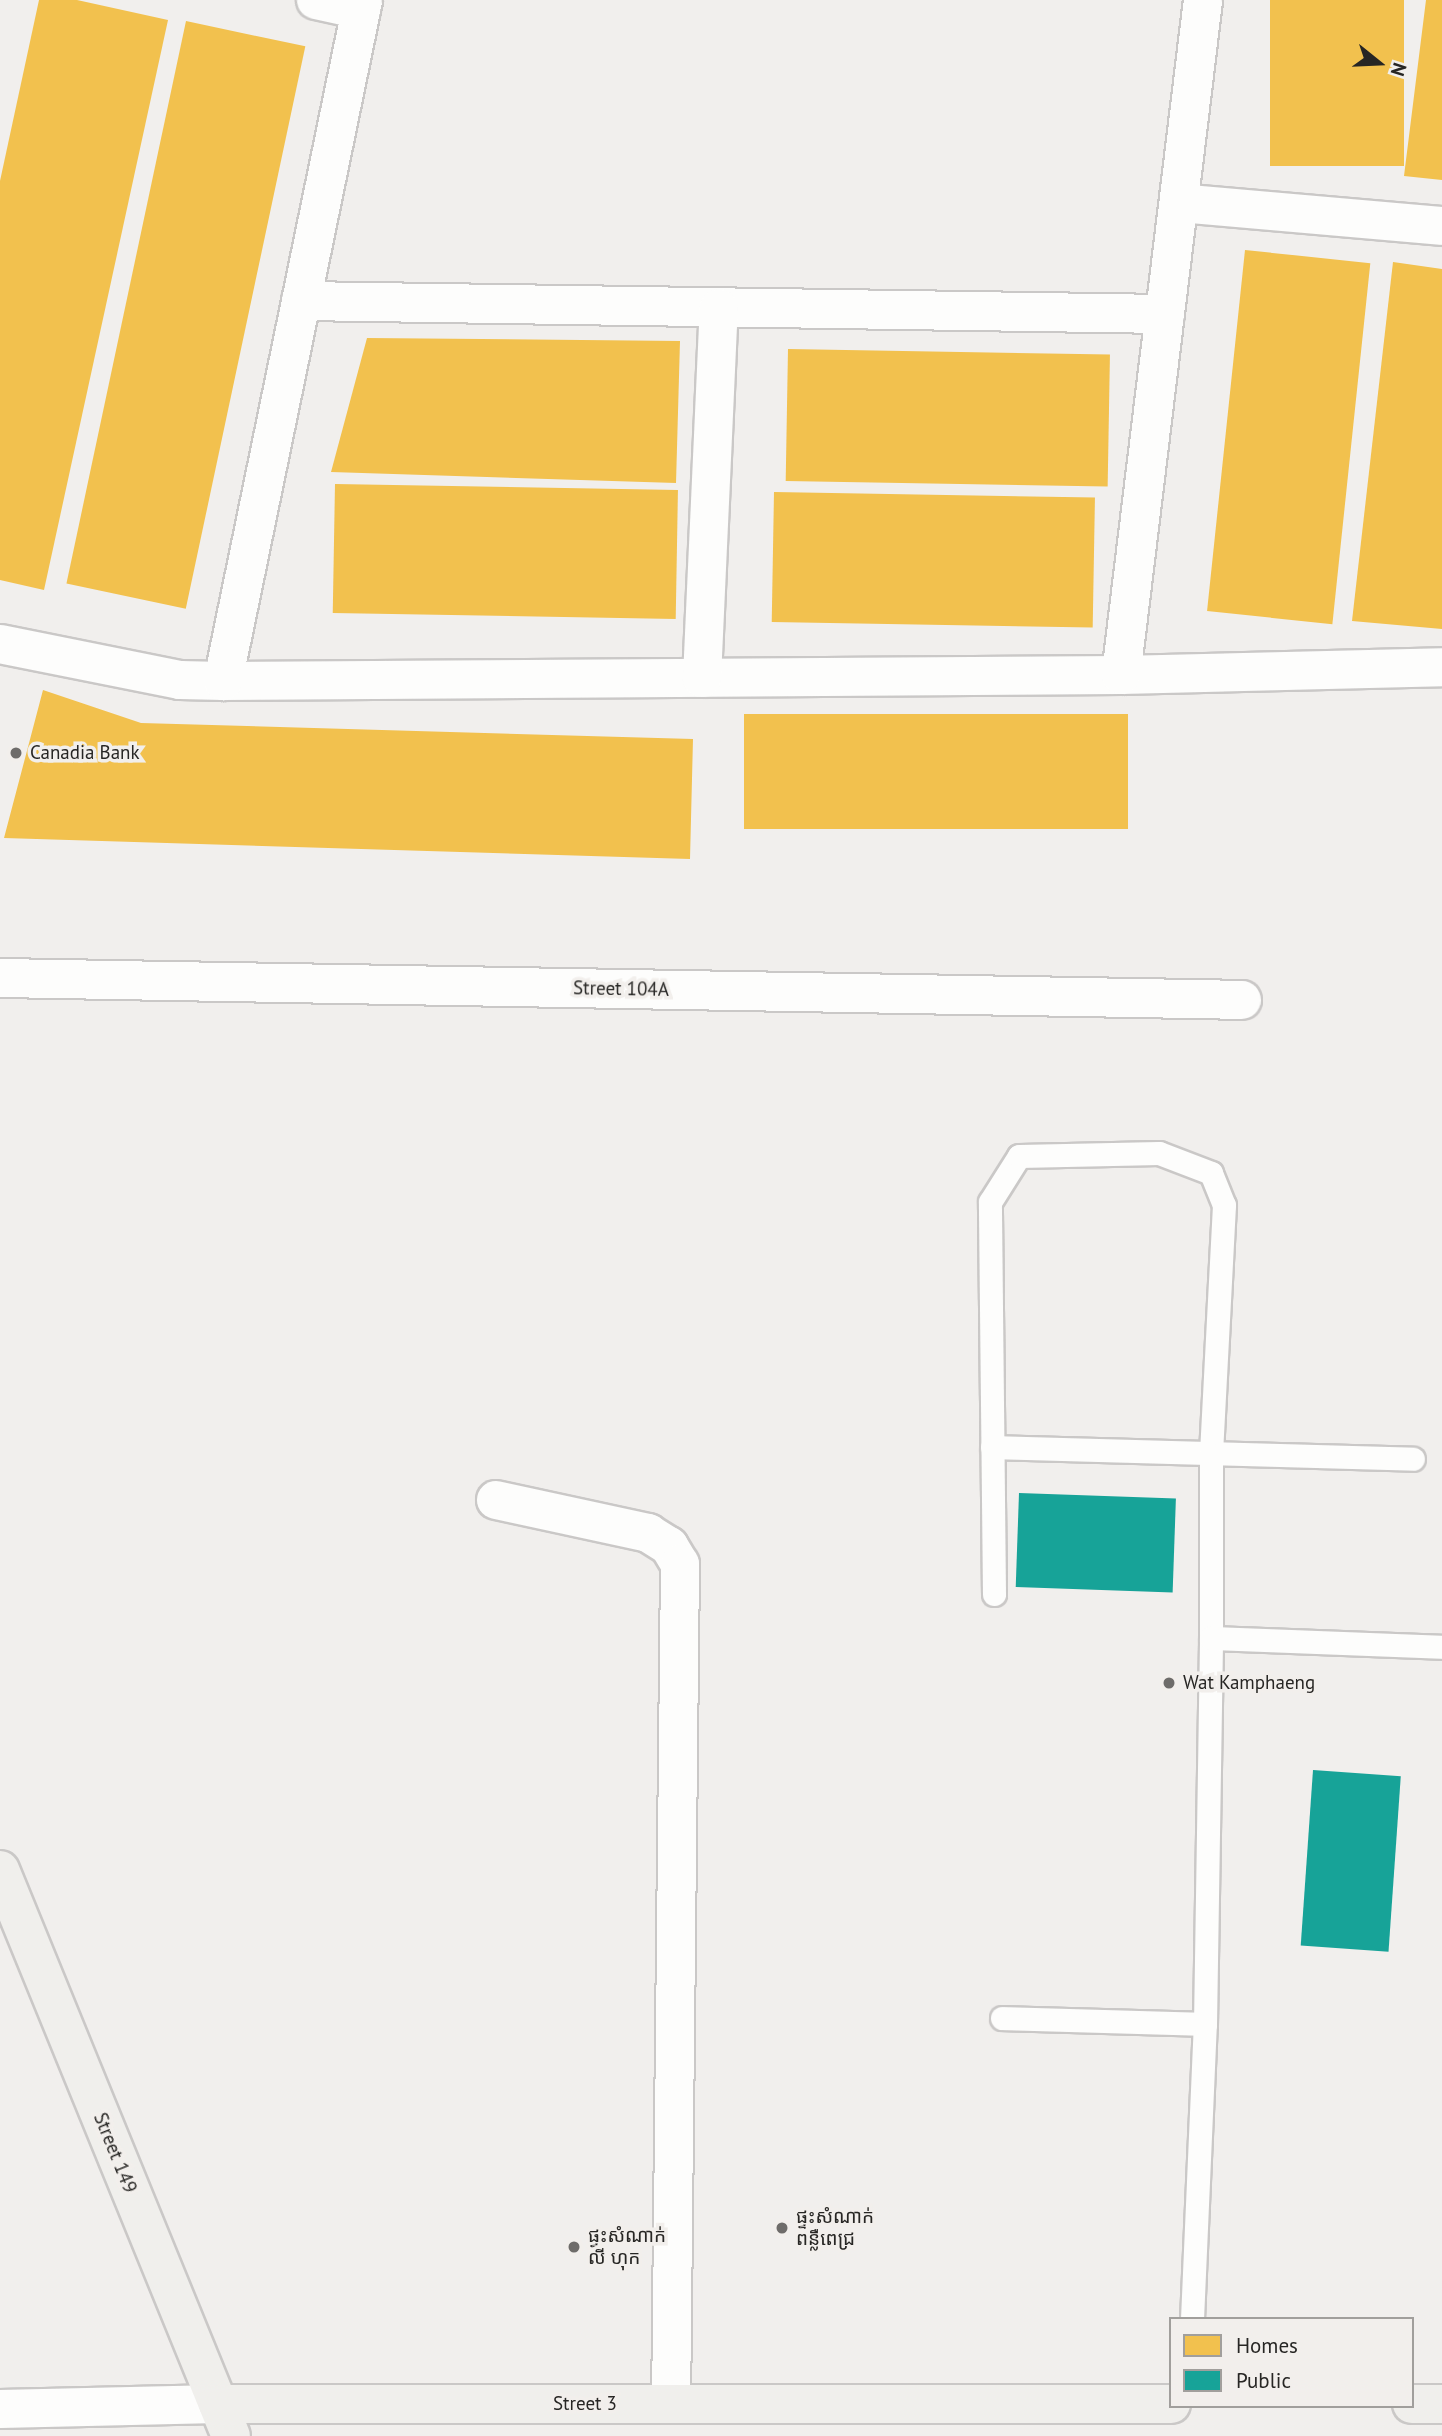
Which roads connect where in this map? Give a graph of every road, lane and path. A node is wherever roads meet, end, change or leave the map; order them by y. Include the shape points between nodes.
1 (316, 0) edge
2 (1203, 0) edge
3 (362, 5) edge
4 (1179, 203) junction
5 (1442, 226) edge
6 (301, 301) junction
7 (719, 308) junction
8 (1165, 314) junction
9 (0, 643) edge
10 (1442, 667) edge
11 (1121, 675) junction
12 (702, 678) junction
13 (223, 681) junction
14 (0, 978) edge
15 (1242, 1000) dead end
16 (992, 1447) junction
17 (1211, 1455) junction
18 (1413, 1459) dead end
19 (496, 1500) dead end
20 (993, 1594) dead end
21 (1210, 1638) junction
22 (1442, 1647) edge
23 (0, 1870) edge
24 (1002, 2018) dead end
25 (1205, 2024) junction
26 (1192, 2317) edge
27 (671, 2404) junction
28 (1169, 2404) edge
29 (1414, 2404) edge
30 (1442, 2404) edge
31 (0, 2409) edge
32 (224, 2420) edge

1 - 3 street
2 - 4 street
3 - 6 street
4 - 5 street
4 - 8 street
6 - 7 street
6 - 13 street
7 - 8 street
7 - 12 street
8 - 11 street
9 - 13 street via 180,680
10 - 11 street
11 - 12 street
12 - 13 street
14 - 15 street, Street 104A
16 - 17 lane
16 - 17 lane via 990,1202 1019,1156 1159,1153 1211,1173 1224,1205
16 - 20 lane
17 - 18 lane
17 - 21 lane
19 - 27 street via 648,1533 670,1546 680,1564
21 - 22 lane
21 - 25 lane
23 - 32 street, Street 149
24 - 25 lane
25 - 26 lane
27 - 28 street, Street 3
27 - 32 street, Street 3
29 - 30 street
31 - 32 street, Street 3

